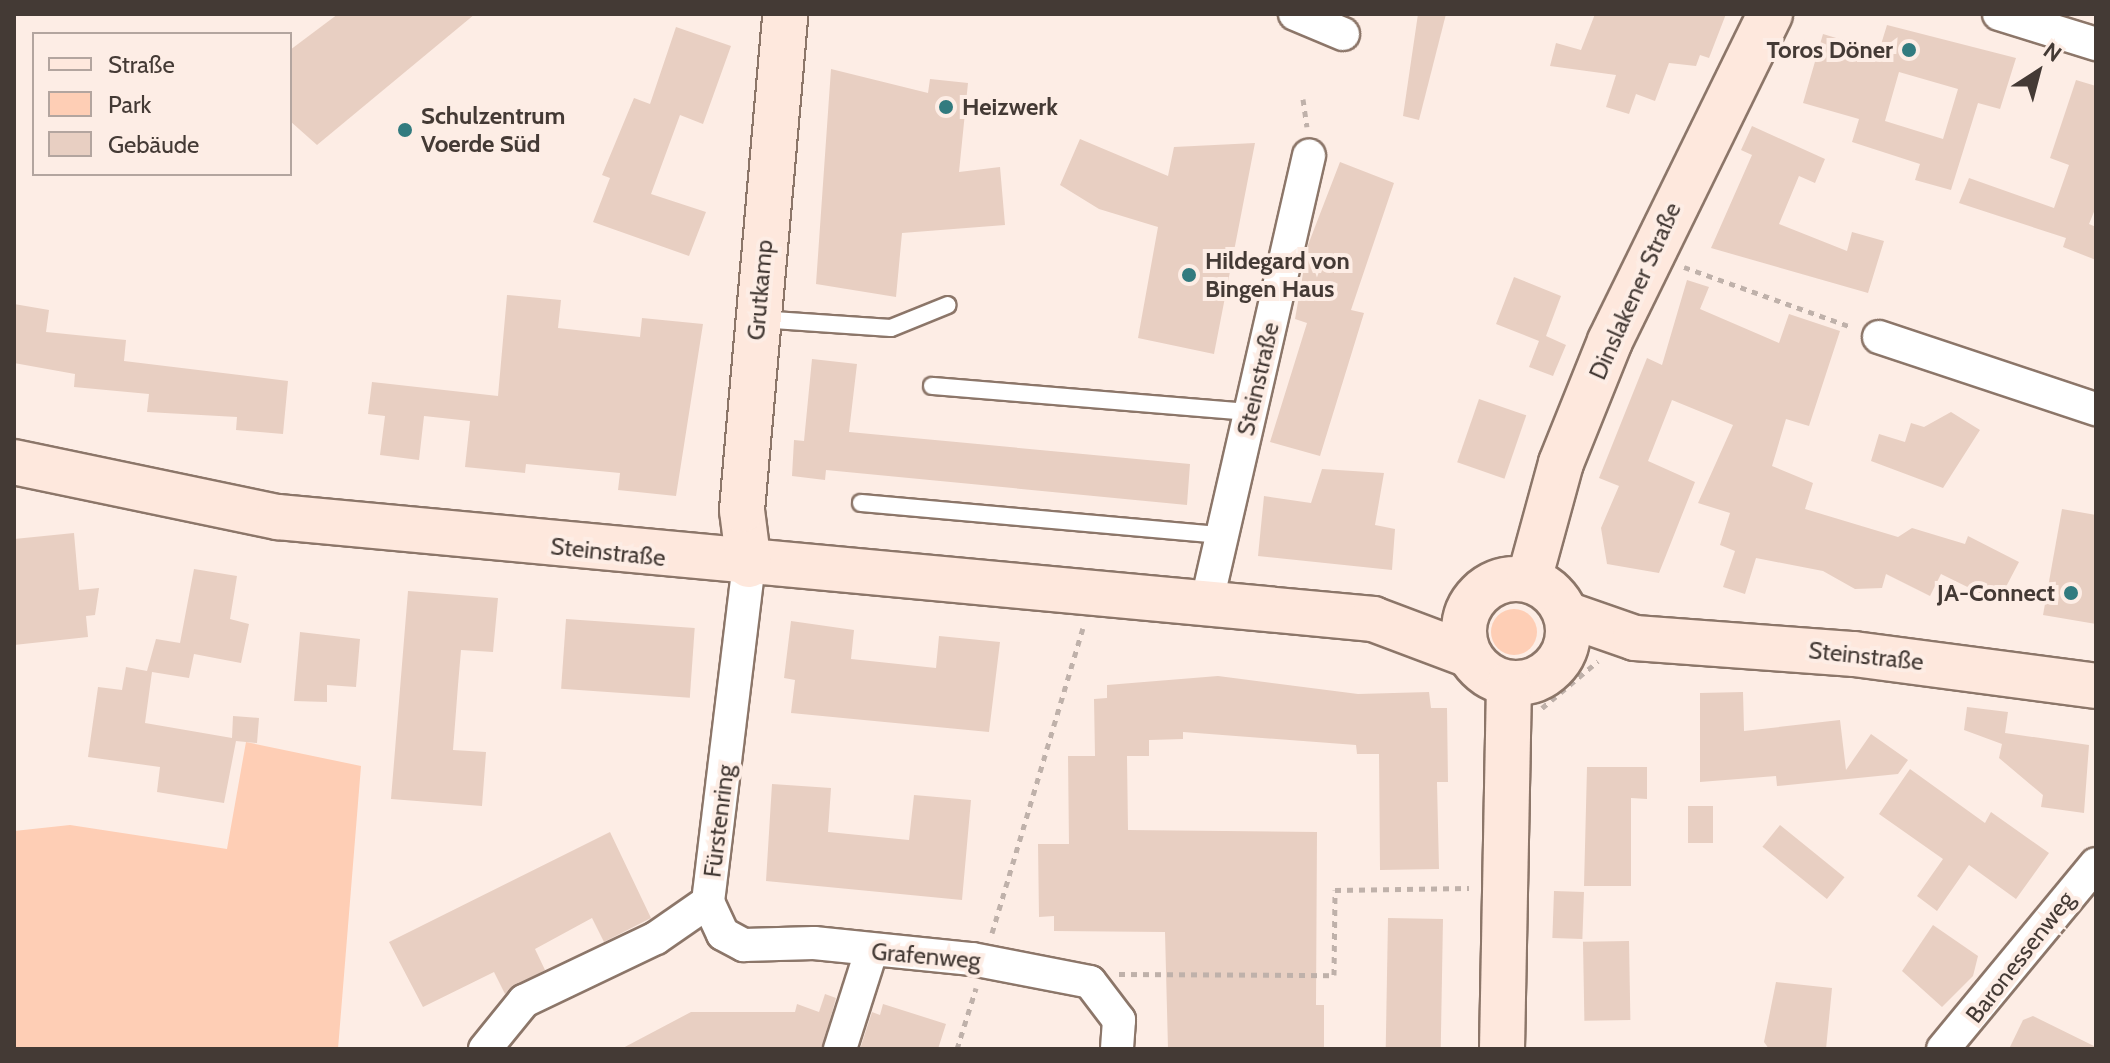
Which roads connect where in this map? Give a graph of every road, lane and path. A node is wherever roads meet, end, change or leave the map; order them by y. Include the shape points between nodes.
1 (785, 14) edge
2 (1295, 14) edge
3 (1770, 14) edge
4 (1999, 14) edge
5 (1343, 34) dead end
6 (2096, 44) edge
7 (1309, 156) dead end
8 (1649, 255) junction
9 (948, 305) dead end
10 (758, 319) junction
11 (1879, 337) joint
12 (932, 386) dead end
13 (2096, 409) edge
14 (1250, 412) junction
15 (14, 462) edge
16 (861, 503) dead end
17 (1222, 535) junction
18 (749, 565) junction
19 (1529, 580) junction
20 (1094, 593) junction
21 (1207, 601) junction
22 (1470, 605) junction
23 (1566, 614) junction
24 (1373, 619) junction
25 (1616, 642) junction
26 (1469, 655) junction
27 (1554, 667) junction
28 (2096, 686) edge
29 (1520, 699) junction
30 (2096, 864) edge
31 (1500, 888) junction
32 (708, 902) junction
33 (871, 952) junction
34 (984, 961) junction
35 (1114, 974) dead end
36 (485, 1049) edge
37 (840, 1049) edge
38 (957, 1049) edge
39 (1117, 1049) edge
40 (1502, 1049) edge
41 (1943, 1049) edge

1 - 10 street, Grutkamp
2 - 5 street
3 - 8 street, Dinslakener Straße
4 - 6 street
7 - 14 street, Steinstraße
8 - 11 path
8 - 19 street, Dinslakener Straße via 1561,463
9 - 10 lane via 891,328
10 - 18 street, Grutkamp via 742,510
11 - 13 street
12 - 14 lane
14 - 17 street, Steinstraße
15 - 18 street, Steinstraße via 278,517
16 - 17 lane
17 - 21 street, Steinstraße
18 - 20 street, Steinstraße
18 - 32 street, Fürstenring
19 - 22 street via 1495,583
19 - 23 street via 1551,593
20 - 21 street, Steinstraße
20 - 34 path
21 - 24 street, Steinstraße
22 - 24 street, Steinstraße
22 - 26 street via 1464,621
23 - 25 street, Steinstraße
23 - 27 street via 1566,649
24 - 26 street, Steinstraße
25 - 27 street, Steinstraße
25 - 28 street, Steinstraße via 1854,654
25 - 29 path via 1589,675
26 - 29 street
27 - 29 street
29 - 31 street
30 - 41 street, Baronessenweg
31 - 35 path via 1335,890 1334,975
31 - 40 street
32 - 33 street, Grafenweg via 723,934 744,945 814,943
32 - 36 street, Fürstenring via 656,938 524,1001
33 - 34 street, Grafenweg
33 - 37 street
34 - 38 path
34 - 39 street, Grafenweg via 1090,982 1119,1020

